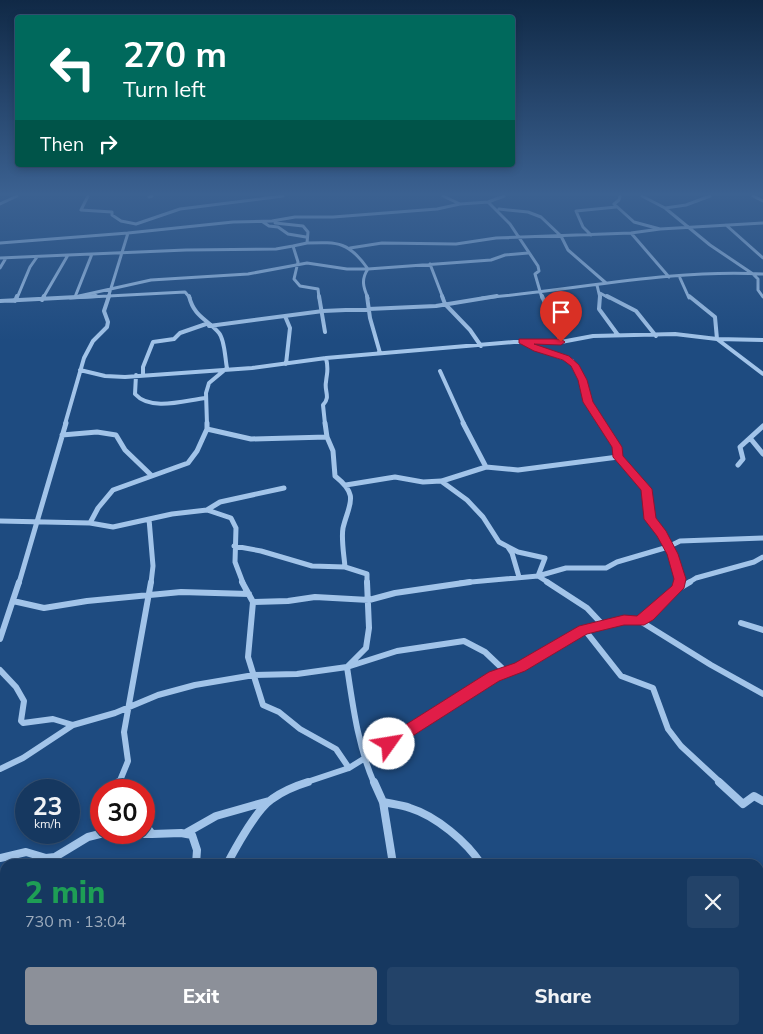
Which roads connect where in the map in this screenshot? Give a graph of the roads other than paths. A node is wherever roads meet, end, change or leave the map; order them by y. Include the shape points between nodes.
1 (125, 244) edge
2 (301, 244) edge
3 (342, 244) edge
4 (374, 244) edge
5 (523, 244) edge
6 (565, 244) edge
7 (641, 244) edge
8 (712, 244) edge
9 (748, 244) edge
10 (293, 246) junction
11 (350, 248) junction
12 (122, 252) junction
13 (528, 253) junction
14 (92, 254) junction
15 (68, 255) junction
16 (37, 256) junction
17 (0, 258) edge
18 (6, 258) junction
19 (763, 258) edge
20 (430, 264) junction
21 (298, 266) junction
22 (0, 268) edge
23 (368, 269) junction
24 (753, 274) junction
25 (763, 274) edge
26 (669, 278) junction
27 (680, 278) junction
28 (606, 283) junction
29 (597, 285) junction
30 (111, 288) junction
31 (541, 292) junction
32 (600, 294) junction
33 (109, 296) junction
34 (74, 297) junction
35 (763, 297) edge
36 (66, 298) dead end
37 (42, 300) junction
38 (0, 301) edge
39 (15, 301) junction
40 (444, 304) junction
41 (370, 310) junction
42 (323, 311) junction
43 (286, 316) junction
44 (208, 325) junction
45 (325, 332) dead end
46 (618, 335) junction
47 (656, 336) junction
48 (717, 338) junction
49 (763, 340) edge
50 (522, 341) junction
51 (561, 342) junction
52 (481, 346) junction
53 (380, 353) junction
54 (326, 358) junction
55 (286, 364) junction
56 (227, 368) junction
57 (80, 370) junction
58 (205, 370) junction
59 (440, 371) dead end
60 (144, 374) junction
61 (763, 374) edge
62 (136, 375) junction
63 (209, 383) junction
64 (206, 398) junction
65 (763, 426) edge
66 (207, 430) junction
67 (62, 436) junction
68 (327, 437) junction
69 (750, 438) junction
70 (763, 454) edge
71 (618, 457) junction
72 (738, 465) dead end
73 (486, 467) junction
74 (151, 475) junction
75 (441, 482) junction
76 (346, 485) junction
77 (284, 488) dead end
78 (207, 510) junction
79 (149, 519) junction
80 (0, 521) edge
81 (38, 522) junction
82 (90, 523) junction
83 (763, 538) edge
84 (234, 546) junction
85 (507, 546) junction
86 (668, 548) junction
87 (763, 557) edge
88 (345, 567) junction
89 (538, 576) junction
90 (519, 577) junction
91 (678, 588) junction
92 (249, 594) junction
93 (150, 595) junction
94 (368, 600) junction
95 (14, 601) junction
96 (253, 602) junction
97 (639, 621) junction
98 (741, 623) dead end
99 (602, 624) junction
100 (584, 629) junction
101 (763, 630) edge
102 (0, 638) edge
103 (347, 667) junction
104 (0, 670) edge
105 (505, 671) junction
106 (254, 675) junction
107 (763, 694) edge
108 (129, 709) junction
109 (73, 724) junction
110 (364, 760) junction
111 (350, 768) junction
112 (0, 769) edge
113 (120, 779) edge
114 (270, 800) junction
115 (763, 801) edge
116 (383, 802) junction
117 (186, 833) junction
118 (155, 834) edge
119 (90, 836) edge
120 (0, 858) edge
121 (196, 859) edge
122 (230, 859) edge
123 (392, 859) edge
124 (479, 859) edge

1 - 12 street
2 - 10 street
3 - 11 street
4 - 11 street
5 - 13 street
6 - 28 street
7 - 26 street
8 - 24 street
9 - 19 street
10 - 12 street
10 - 21 street
11 - 23 street
12 - 14 street
12 - 30 street
13 - 20 street via 491,260
13 - 31 street via 538,266 539,271 534,278
14 - 15 street
14 - 34 street
15 - 16 street
15 - 37 street
16 - 18 street
16 - 39 street
17 - 18 street
18 - 22 street
20 - 23 street
20 - 40 street
21 - 23 street via 313,263 347,270
21 - 30 street via 248,274 151,280
21 - 42 street via 294,280 300,286 318,289
23 - 41 street via 363,287
24 - 25 street
24 - 27 street via 726,272
24 - 35 street via 758,279 758,290
26 - 27 street
26 - 28 street
27 - 48 street via 690,299 715,317
28 - 29 street
29 - 31 street
29 - 32 street
30 - 33 street
30 - 34 street
31 - 40 street
31 - 51 street via 542,303
32 - 46 street via 599,309
32 - 47 street via 636,311
33 - 34 street
33 - 44 street via 185,292 190,295 195,312
33 - 57 street via 104,311 107,327 93,341
34 - 36 street
34 - 37 street
37 - 39 street
38 - 39 street
40 - 41 street
40 - 52 street
41 - 42 street
41 - 53 street
42 - 43 street
42 - 45 street
43 - 44 street
43 - 55 street via 290,328
44 - 56 street via 220,334
44 - 60 street via 174,339 153,342 143,367
46 - 47 street
46 - 51 street via 586,336
47 - 48 street via 675,334
48 - 49 street
48 - 61 street
50 - 51 street
50 - 52 street
50 - 71 street via 572,361 588,402 617,447
52 - 53 street
53 - 54 street
54 - 55 street
54 - 68 street via 328,394 323,405
55 - 56 street
56 - 58 street
56 - 63 street
57 - 62 street via 105,376
57 - 67 street
58 - 60 street
58 - 63 street
59 - 73 street via 469,439
60 - 62 street
62 - 64 street via 134,392 141,400 164,403
63 - 64 street
64 - 66 street
65 - 69 street
66 - 68 street via 251,439
66 - 74 street via 201,437 197,455 188,463
67 - 74 street via 100,432 116,435 119,445
67 - 81 street
68 - 76 street via 333,452 335,476
69 - 70 street
69 - 72 street via 740,447 743,459
71 - 73 street via 518,470
71 - 86 street via 646,489 650,519
73 - 75 street
74 - 82 street via 113,490
75 - 76 street via 395,478
75 - 85 street via 467,500 499,542
76 - 88 street via 352,503 343,529
77 - 78 street via 227,500
78 - 79 street
78 - 84 street via 231,518 236,528
79 - 82 street via 113,527
79 - 93 street via 153,566
80 - 81 street
81 - 82 street
81 - 95 street
83 - 86 street via 687,540
84 - 88 street via 312,566
84 - 92 street via 235,562
85 - 89 street via 545,558
85 - 90 street
86 - 89 street via 606,568 566,568
86 - 91 street via 680,579
87 - 91 street via 696,578
88 - 94 street via 367,574
89 - 90 street
89 - 99 street via 587,608
90 - 94 street via 395,593
91 - 97 street
92 - 93 street via 181,592
92 - 96 street
93 - 95 street via 44,608
93 - 108 street
94 - 96 street via 315,597
94 - 103 street via 366,648
95 - 102 street
96 - 106 street via 248,657
97 - 99 street
97 - 107 street
98 - 101 street
99 - 100 street
100 - 105 street via 542,656
100 - 115 street via 621,676 654,688 668,729 696,762 743,804 754,796
103 - 105 street via 397,651 464,641 485,652
103 - 106 street via 297,674
103 - 110 street
104 - 109 street via 24,701 23,723 53,719
105 - 110 street
106 - 108 street via 195,684 158,695
106 - 111 street via 263,705 336,749
108 - 109 street
108 - 113 street via 124,732 128,762
109 - 112 street via 63,735
110 - 111 street
110 - 116 street
111 - 114 street via 292,787
114 - 117 street via 216,816
114 - 122 street via 241,838
116 - 123 street
116 - 124 street via 412,808 455,836
117 - 118 street
117 - 121 street via 197,840
119 - 120 street via 50,858 25,852

